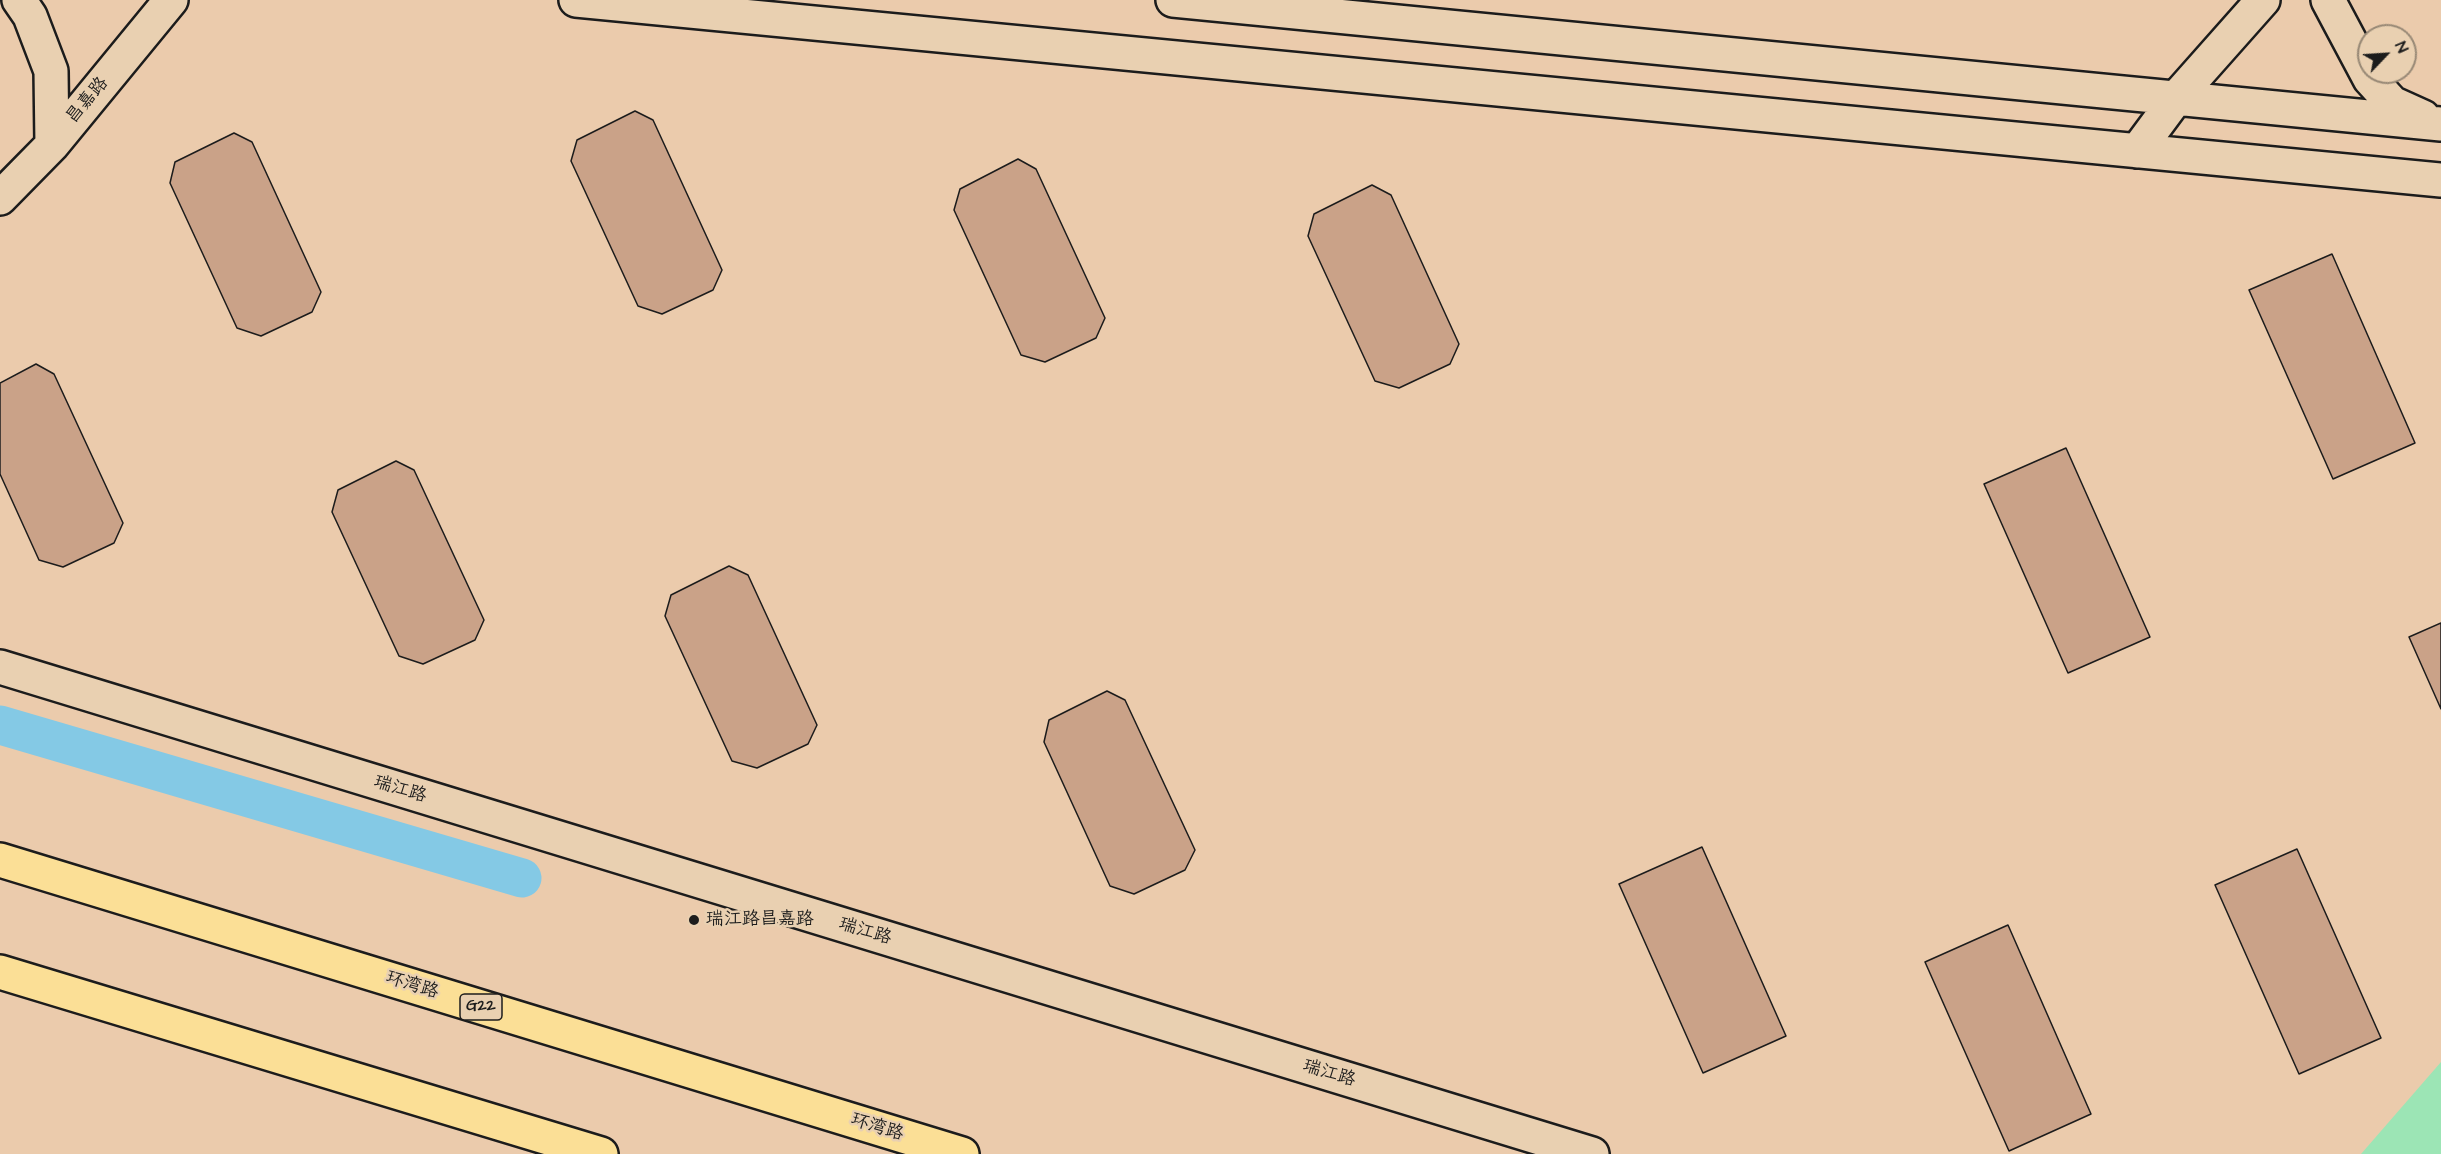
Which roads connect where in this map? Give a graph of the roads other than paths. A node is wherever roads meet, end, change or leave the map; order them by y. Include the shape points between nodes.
1 (19, 0) edge
2 (171, 0) edge
3 (576, 0) edge
4 (1173, 0) edge
5 (2263, 0) edge
6 (2328, 0) edge
7 (2177, 98) junction
8 (2440, 124) edge
9 (52, 145) junction
10 (2136, 151) junction
11 (2441, 180) edge
12 (0, 198) edge
13 (0, 667) edge
14 (0, 860) edge
15 (0, 972) edge
16 (601, 1154) edge
17 (962, 1154) edge
18 (1592, 1154) edge

1 - 9 street via 30,16 51,71
2 - 9 street, 昌嘉路
3 - 10 street
4 - 7 street
5 - 7 street
6 - 8 street via 2370,79 2392,103
7 - 8 street
7 - 10 street
9 - 12 street, 昌嘉路
10 - 11 street
13 - 18 street, 瑞江路
14 - 17 highway, 环湾路 / G22
15 - 16 highway

